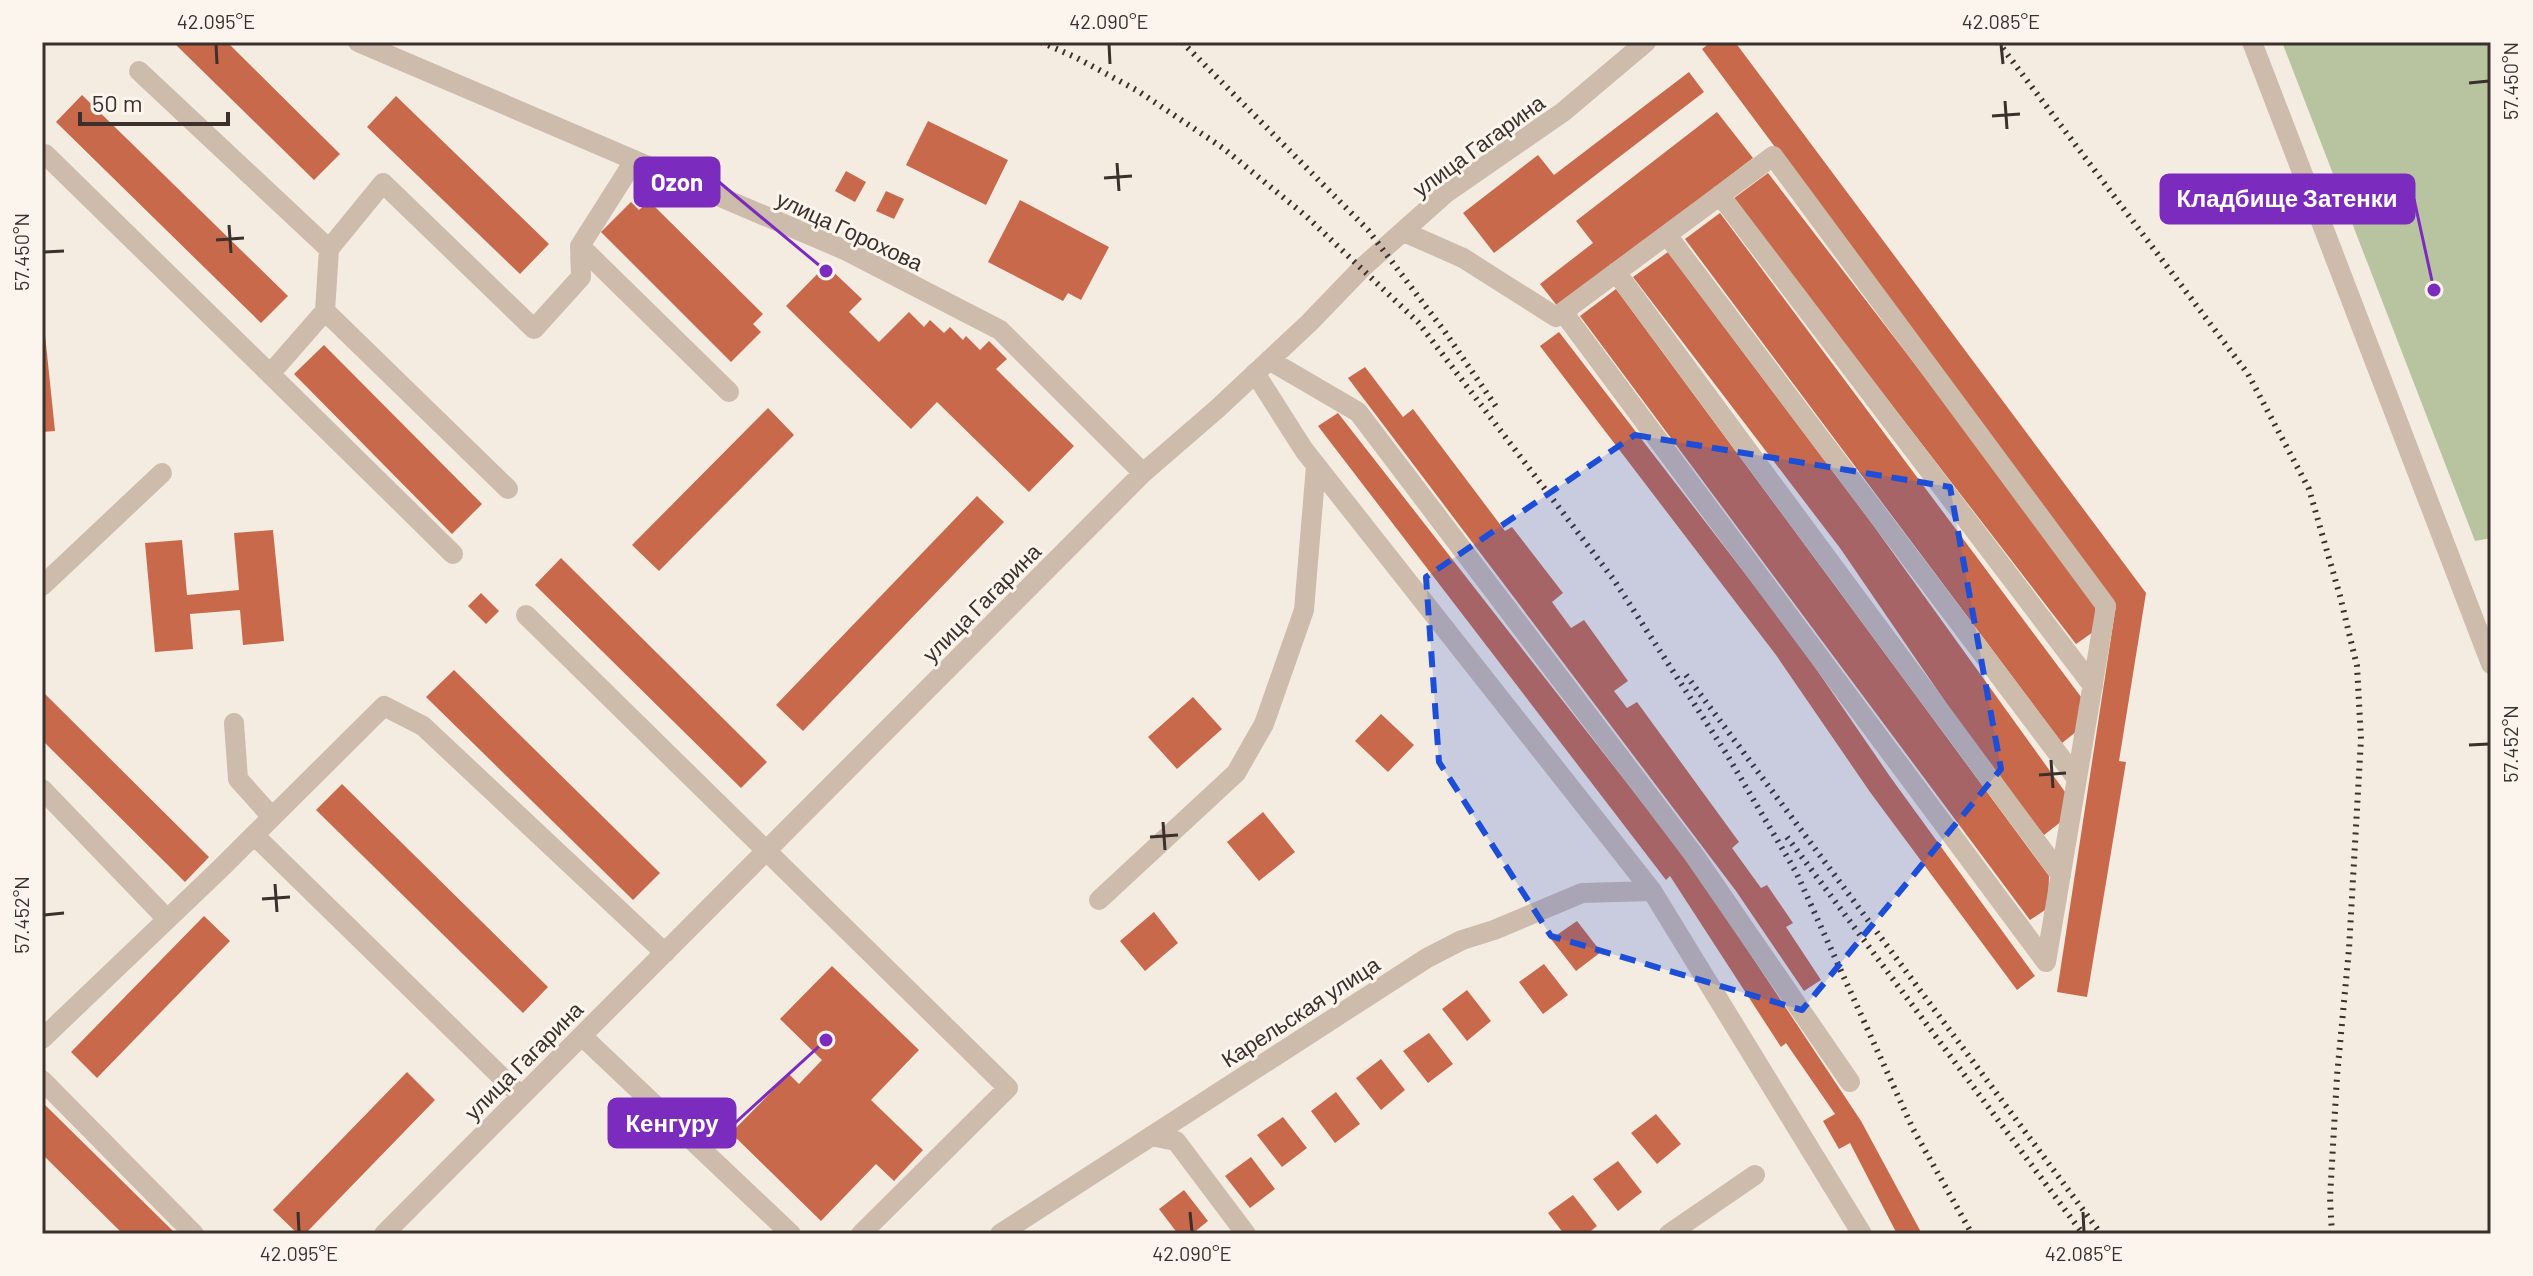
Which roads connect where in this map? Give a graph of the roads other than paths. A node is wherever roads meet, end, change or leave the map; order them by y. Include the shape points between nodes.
1 (358, 42) edge
2 (1646, 42) edge
3 (2252, 42) edge
4 (139, 71) dead end
5 (45, 154) dead end
6 (634, 161) junction
7 (1720, 195) junction
8 (1404, 232) junction
9 (1667, 235) junction
10 (580, 246) junction
11 (329, 249) junction
12 (1616, 272) junction
13 (325, 311) junction
14 (1563, 312) junction
15 (1262, 367) junction
16 (270, 374) junction
17 (729, 392) dead end
18 (1316, 466) junction
19 (162, 473) dead end
20 (1143, 473) junction
21 (508, 489) dead end
22 (453, 554) dead end
23 (42, 586) edge
24 (526, 615) dead end
25 (2491, 664) edge
26 (2093, 686) junction
27 (234, 723) dead end
28 (2077, 779) junction
29 (42, 789) edge
30 (272, 817) junction
31 (254, 835) junction
32 (767, 850) junction
33 (2061, 875) junction
34 (1652, 891) junction
35 (1099, 900) dead end
36 (167, 919) junction
37 (665, 953) junction
38 (582, 1036) junction
39 (42, 1039) edge
40 (42, 1080) edge
41 (1850, 1082) dead end
42 (521, 1096) junction
43 (1151, 1136) junction
44 (1755, 1175) dead end
45 (194, 1234) edge
46 (384, 1234) edge
47 (791, 1234) edge
48 (861, 1234) edge
49 (1000, 1234) edge
50 (1246, 1234) edge
51 (1669, 1234) edge
52 (1862, 1234) edge

1 - 6 street, улица Горохова
2 - 8 street, улица Гагарина via 1563,112 1446,193
3 - 25 street
4 - 11 street
5 - 16 street
6 - 10 street
6 - 20 street, улица Горохова via 847,251 1000,330
7 - 9 street
7 - 26 street
7 - 26 street via 1773,156 2106,606
8 - 14 street via 1463,258 1556,317
8 - 15 street, улица Гагарина
9 - 12 street
9 - 28 street
10 - 11 street via 581,277 534,329 383,183
10 - 17 street
11 - 13 street
12 - 14 street
12 - 33 street
13 - 16 street
13 - 21 street
14 - 33 street via 2046,962
15 - 18 street
15 - 20 street, улица Гагарина
15 - 41 street via 1358,412 1694,855
16 - 22 street
18 - 34 street
18 - 35 street via 1304,610 1264,724 1236,773
19 - 23 street
20 - 32 street, улица Гагарина
24 - 32 street
26 - 28 street
27 - 30 street via 238,779
28 - 33 street
29 - 36 street
30 - 31 street
30 - 37 street via 384,706 423,726
31 - 36 street
31 - 42 street
32 - 37 street, улица Гагарина
32 - 48 street via 1008,1088
34 - 43 street, Карельская улица via 1582,893 1462,940
34 - 52 street
36 - 39 street
37 - 38 street, улица Гагарина
38 - 42 street, улица Гагарина
38 - 47 street
40 - 45 street
42 - 46 street, улица Гагарина
43 - 49 street, Карельская улица
43 - 50 street via 1176,1141
44 - 51 street

